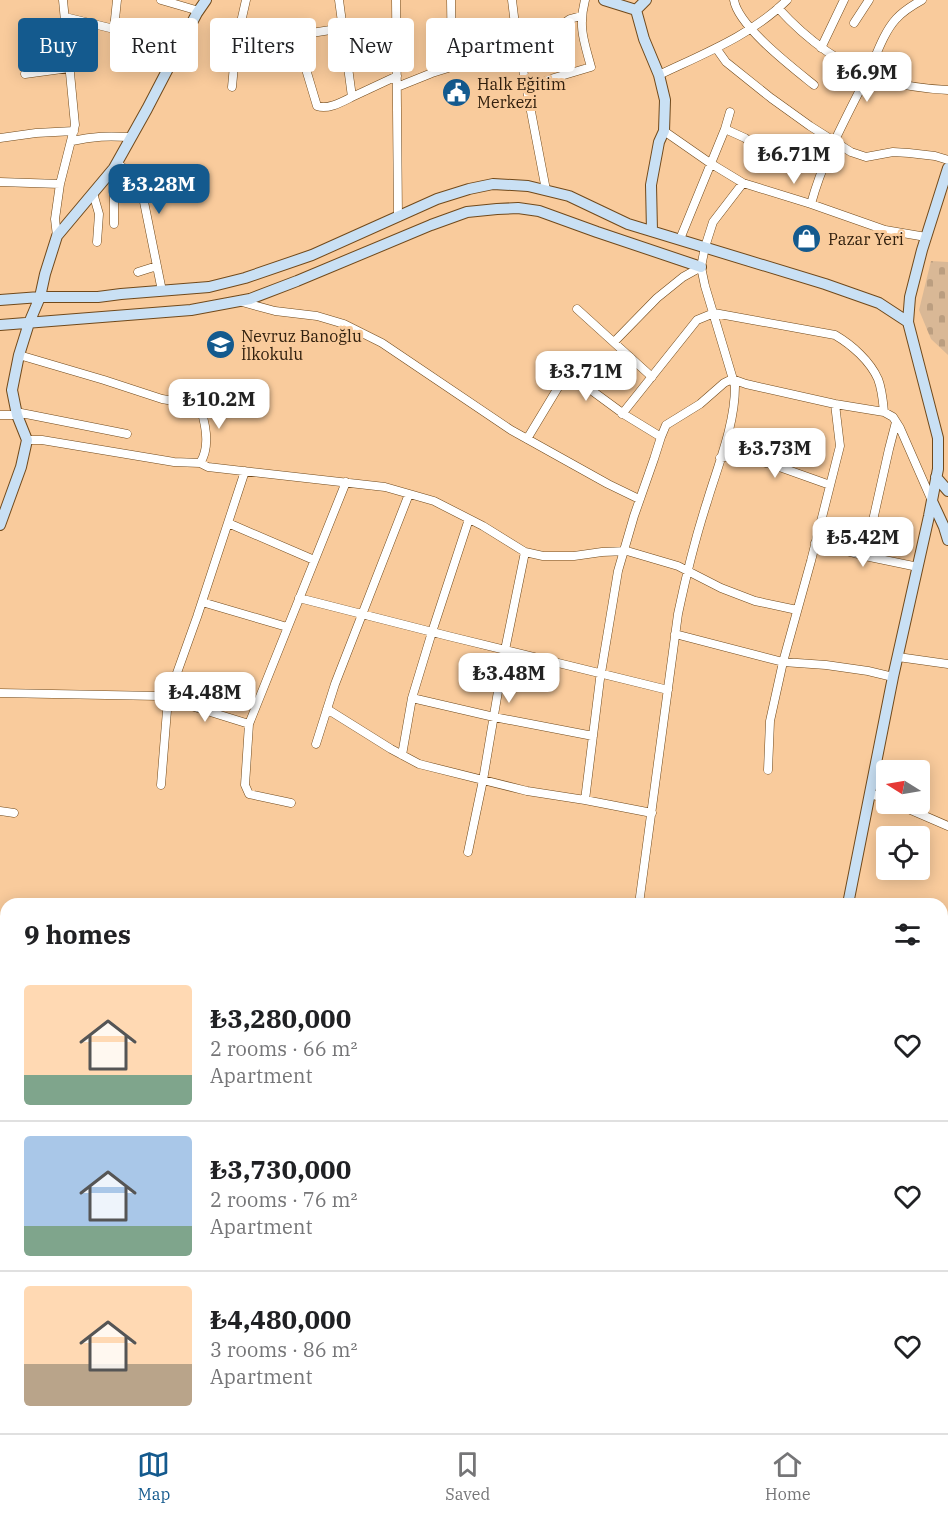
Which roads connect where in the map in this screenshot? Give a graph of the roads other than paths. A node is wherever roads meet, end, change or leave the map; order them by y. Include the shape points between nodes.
1 (63, 0) edge
2 (117, 0) edge
3 (161, 0) edge
4 (206, 0) edge
5 (246, 0) edge
6 (339, 0) edge
7 (396, 0) edge
8 (451, 0) edge
9 (512, 0) edge
10 (585, 0) edge
11 (604, 0) edge
12 (646, 0) edge
13 (734, 0) edge
14 (787, 0) edge
15 (844, 0) edge
16 (869, 0) edge
17 (922, 0) edge
18 (616, 2) edge
19 (778, 8) junction
20 (636, 10) junction
21 (199, 11) junction
22 (581, 16) junction
23 (65, 17) joint
24 (342, 18) edge
25 (452, 18) edge
26 (515, 18) edge
27 (574, 18) edge
28 (854, 23) dead end
29 (751, 28) junction
30 (328, 30) edge
31 (716, 48) junction
32 (821, 48) junction
33 (40, 72) edge
34 (69, 72) edge
35 (349, 72) edge
36 (439, 72) edge
37 (524, 72) edge
38 (25, 74) dead end
39 (868, 74) junction
40 (659, 75) junction
41 (397, 76) junction
42 (814, 85) dead end
43 (527, 86) junction
44 (232, 87) dead end
45 (397, 87) junction
46 (948, 90) edge
47 (352, 97) junction
48 (730, 112) dead end
49 (725, 129) junction
50 (74, 131) junction
51 (664, 131) junction
52 (131, 137) junction
53 (0, 138) edge
54 (72, 141) junction
55 (834, 142) junction
56 (774, 159) dead end
57 (948, 160) edge
58 (710, 163) junction
59 (115, 165) junction
60 (948, 168) edge
61 (0, 182) edge
62 (743, 183) junction
63 (60, 184) junction
64 (546, 190) junction
65 (93, 193) junction
66 (811, 204) junction
67 (398, 217) junction
68 (114, 224) dead end
69 (652, 231) junction
70 (57, 236) junction
71 (926, 237) junction
72 (680, 239) junction
73 (97, 242) dead end
74 (705, 247) junction
75 (157, 266) junction
76 (701, 267) junction
77 (138, 272) dead end
78 (162, 291) junction
79 (40, 297) junction
80 (0, 300) edge
81 (240, 302) junction
82 (577, 309) dead end
83 (714, 314) junction
84 (908, 321) junction
85 (29, 323) junction
86 (0, 325) edge
87 (614, 342) junction
88 (19, 355) junction
89 (652, 377) junction
90 (732, 379) junction
91 (835, 404) junction
92 (884, 412) junction
93 (16, 413) junction
94 (622, 414) junction
95 (0, 415) edge
96 (896, 422) junction
97 (127, 434) dead end
98 (661, 437) junction
99 (527, 439) junction
100 (27, 440) junction
101 (720, 458) junction
102 (943, 458) edge
103 (200, 463) junction
104 (245, 471) junction
105 (936, 477) junction
106 (346, 482) junction
107 (830, 484) junction
108 (948, 491) edge
109 (409, 494) junction
110 (639, 499) junction
111 (932, 501) junction
112 (470, 519) junction
113 (228, 523) junction
114 (0, 525) edge
115 (948, 540) edge
116 (815, 543) junction
117 (525, 552) junction
118 (624, 552) junction
119 (865, 556) junction
120 (314, 560) junction
121 (918, 567) junction
122 (687, 571) junction
123 (299, 598) junction
124 (202, 603) junction
125 (797, 610) junction
126 (362, 614) junction
127 (287, 627) junction
128 (432, 632) junction
129 (675, 634) junction
130 (505, 650) junction
131 (898, 657) junction
132 (783, 662) junction
133 (948, 664) edge
134 (601, 673) junction
135 (893, 676) junction
136 (668, 690) junction
137 (0, 693) edge
138 (168, 698) junction
139 (412, 698) junction
140 (327, 709) junction
141 (763, 710) dead end
142 (773, 710) junction
143 (494, 717) junction
144 (249, 723) junction
145 (593, 736) junction
146 (316, 744) dead end
147 (402, 755) junction
148 (768, 770) dead end
149 (483, 780) junction
150 (161, 785) dead end
151 (870, 793) junction
152 (876, 796) edge
153 (585, 800) junction
154 (291, 803) dead end
155 (0, 811) edge
156 (14, 813) dead end
157 (652, 813) junction
158 (920, 814) edge
159 (948, 826) edge
160 (468, 852) dead end
161 (640, 898) edge
162 (849, 898) edge

1 - 23 street
2 - 23 street via 114,29
3 - 21 street
4 - 21 main road
5 - 44 street
6 - 24 street
7 - 41 street
8 - 25 street
9 - 26 street
10 - 22 street
11 - 18 main road
12 - 20 main road
13 - 29 street
14 - 19 street
15 - 32 street
16 - 28 street
17 - 39 street via 895,19
18 - 20 main road
19 - 29 street
19 - 32 street
20 - 40 main road
21 - 52 main road
22 - 27 street
22 - 43 street via 591,67
29 - 31 street
29 - 42 street
30 - 47 street via 305,34 300,39 317,106 339,104
31 - 40 street
31 - 55 street via 726,62
32 - 39 street
33 - 38 street
34 - 50 street
35 - 47 street
36 - 45 street
37 - 43 street
39 - 46 street via 885,81
39 - 55 street
40 - 51 main road via 665,99
41 - 45 street
41 - 47 street
43 - 64 street
45 - 67 street
48 - 49 street
49 - 56 street
49 - 58 street
50 - 53 street
50 - 54 street
51 - 58 street
51 - 69 main road via 651,185
52 - 54 street
52 - 59 main road
54 - 63 street
55 - 57 street via 866,157 893,152
55 - 66 street
58 - 62 street
58 - 72 street
59 - 65 main road
59 - 68 street
59 - 75 street via 134,176 142,192
60 - 71 main road
61 - 63 street
62 - 66 street
62 - 74 street via 713,222
63 - 70 street
64 - 67 main road via 493,184 437,199
64 - 69 main road
65 - 70 main road
65 - 73 street via 99,214
66 - 71 street via 885,230
67 - 78 main road via 312,255 245,278
69 - 72 main road
70 - 79 main road
71 - 84 main road via 910,297
72 - 74 main road
74 - 76 street
74 - 84 main road via 879,303
75 - 77 street
75 - 78 street
76 - 81 main road via 539,211 497,209 467,212 431,225
76 - 83 street
76 - 87 street via 657,298
78 - 79 main road
79 - 80 main road
79 - 85 main road
81 - 85 main road via 191,310
81 - 99 street via 344,324 382,343
82 - 87 street
83 - 89 street via 697,320
83 - 90 street
83 - 92 street via 836,335 873,369
84 - 102 main road
85 - 86 main road
85 - 88 main road
87 - 89 street
88 - 93 main road via 12,390
88 - 103 street via 201,410 206,434
89 - 94 street
90 - 91 street
90 - 98 street via 666,425
90 - 101 street via 735,398
91 - 92 street
91 - 107 street via 840,446
92 - 96 street
93 - 95 street
93 - 97 street
93 - 100 main road
94 - 98 street
94 - 99 street via 568,377
96 - 111 street
96 - 119 street
98 - 110 street
99 - 110 street
100 - 103 street
100 - 114 main road
101 - 107 street via 730,456 771,464
101 - 122 street
102 - 105 main road
103 - 104 street
104 - 106 street
104 - 113 street
105 - 108 main road
105 - 111 main road
106 - 109 street
106 - 120 street
107 - 116 street
109 - 112 street via 434,501
109 - 126 street
110 - 118 street
111 - 115 main road
111 - 121 main road
112 - 117 street
112 - 128 street
113 - 120 street
113 - 124 street
116 - 119 street
116 - 125 street
117 - 118 street via 574,556
117 - 130 street
118 - 122 street
118 - 134 street
119 - 121 street
120 - 123 street
121 - 131 main road
122 - 125 street via 755,601
122 - 129 street
123 - 126 street
123 - 127 street
124 - 127 street
124 - 138 street
125 - 132 street
126 - 128 street
126 - 140 street
127 - 144 street
128 - 130 street
128 - 139 street
129 - 132 street
129 - 136 street
130 - 134 street
130 - 143 street
131 - 133 street
131 - 135 main road
132 - 135 street
132 - 142 street
134 - 136 street
134 - 145 street
135 - 151 main road
136 - 157 street
137 - 138 street
138 - 144 street
138 - 150 street
139 - 143 street
139 - 147 street
140 - 146 street
140 - 147 street
141 - 142 street
142 - 148 street
143 - 145 street
143 - 149 street
144 - 154 street via 245,785 249,794
145 - 153 street
147 - 149 street via 419,764
149 - 153 street
149 - 160 street
151 - 152 street
151 - 162 main road
153 - 157 street
155 - 156 street
157 - 161 street
158 - 159 street

